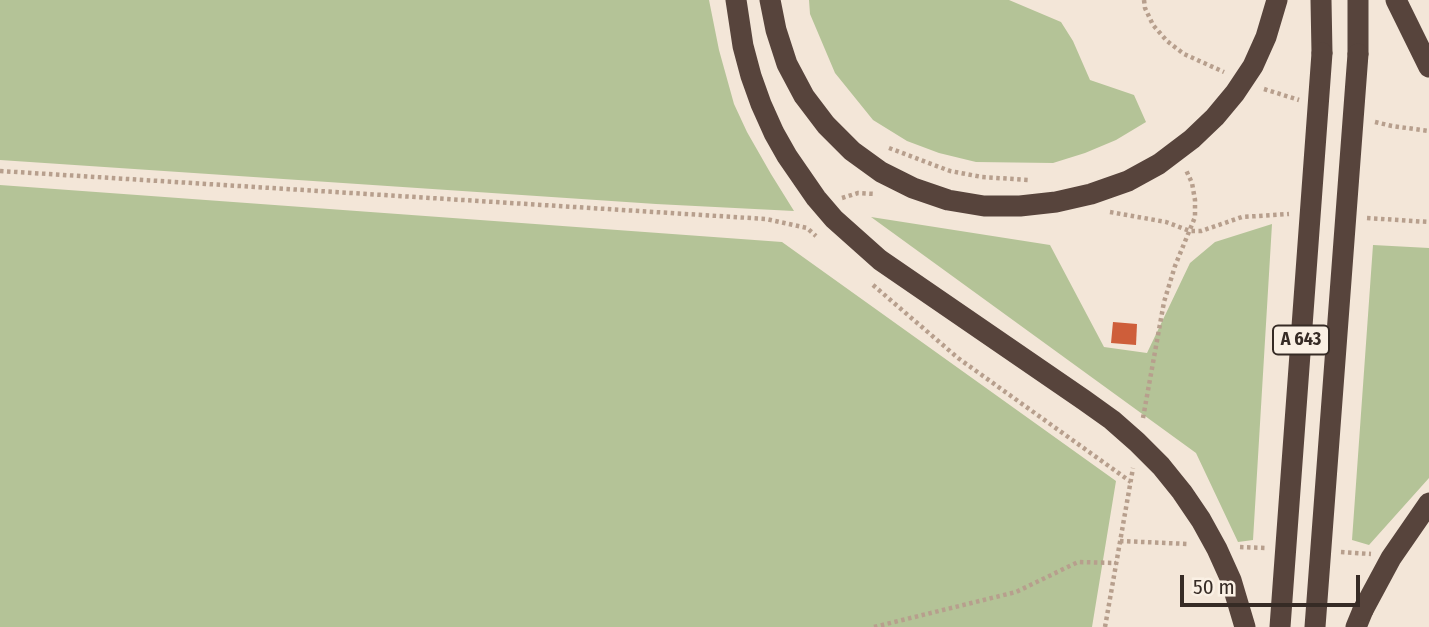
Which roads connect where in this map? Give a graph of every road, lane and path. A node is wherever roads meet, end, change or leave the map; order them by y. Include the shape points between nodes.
1 (736, 0) edge
2 (770, 0) edge
3 (1144, 0) edge
4 (1277, 0) edge
5 (1321, 0) edge
6 (1358, 0) edge
7 (1396, 0) edge
8 (1429, 67) edge
9 (1230, 74) dead end
10 (1253, 84) dead end
11 (1302, 101) dead end
12 (1366, 119) dead end
13 (1429, 131) edge
14 (887, 147) dead end
15 (1182, 164) dead end
16 (0, 171) edge
17 (1031, 180) dead end
18 (1263, 215) dead end
19 (817, 237) dead end
20 (868, 280) dead end
21 (1131, 482) dead end
22 (1429, 503) edge
23 (1120, 541) dead end
24 (1196, 545) dead end
25 (1234, 547) dead end
26 (1274, 549) dead end
27 (1329, 551) dead end
28 (1369, 554) dead end
29 (1116, 563) dead end
30 (874, 627) edge
31 (1245, 627) edge
32 (1280, 627) edge
33 (1315, 627) edge
34 (1356, 627) edge

1 - 31 highway, bridge via 743,46 761,104 787,156 816,198 880,260 1112,419 1137,442 1201,520 1231,580
2 - 4 highway, bridge via 787,64 804,96 852,150 881,172 948,200 1020,206 1091,194 1128,181 1192,139 1236,93 1266,37
3 - 9 path via 1153,25 1167,41 1184,54
5 - 32 highway, A 643, bridge via 1322,54
6 - 33 highway, A 643, bridge via 1358,54
7 - 8 highway
10 - 11 path
12 - 13 path
14 - 17 path via 950,171
15 - 18 path via 1195,200 1190,231
16 - 19 path via 766,219 807,228
20 - 21 path via 958,358
22 - 34 highway, bridge via 1391,558
23 - 24 path
25 - 26 path
27 - 28 path
29 - 30 path via 1079,562 1016,592

